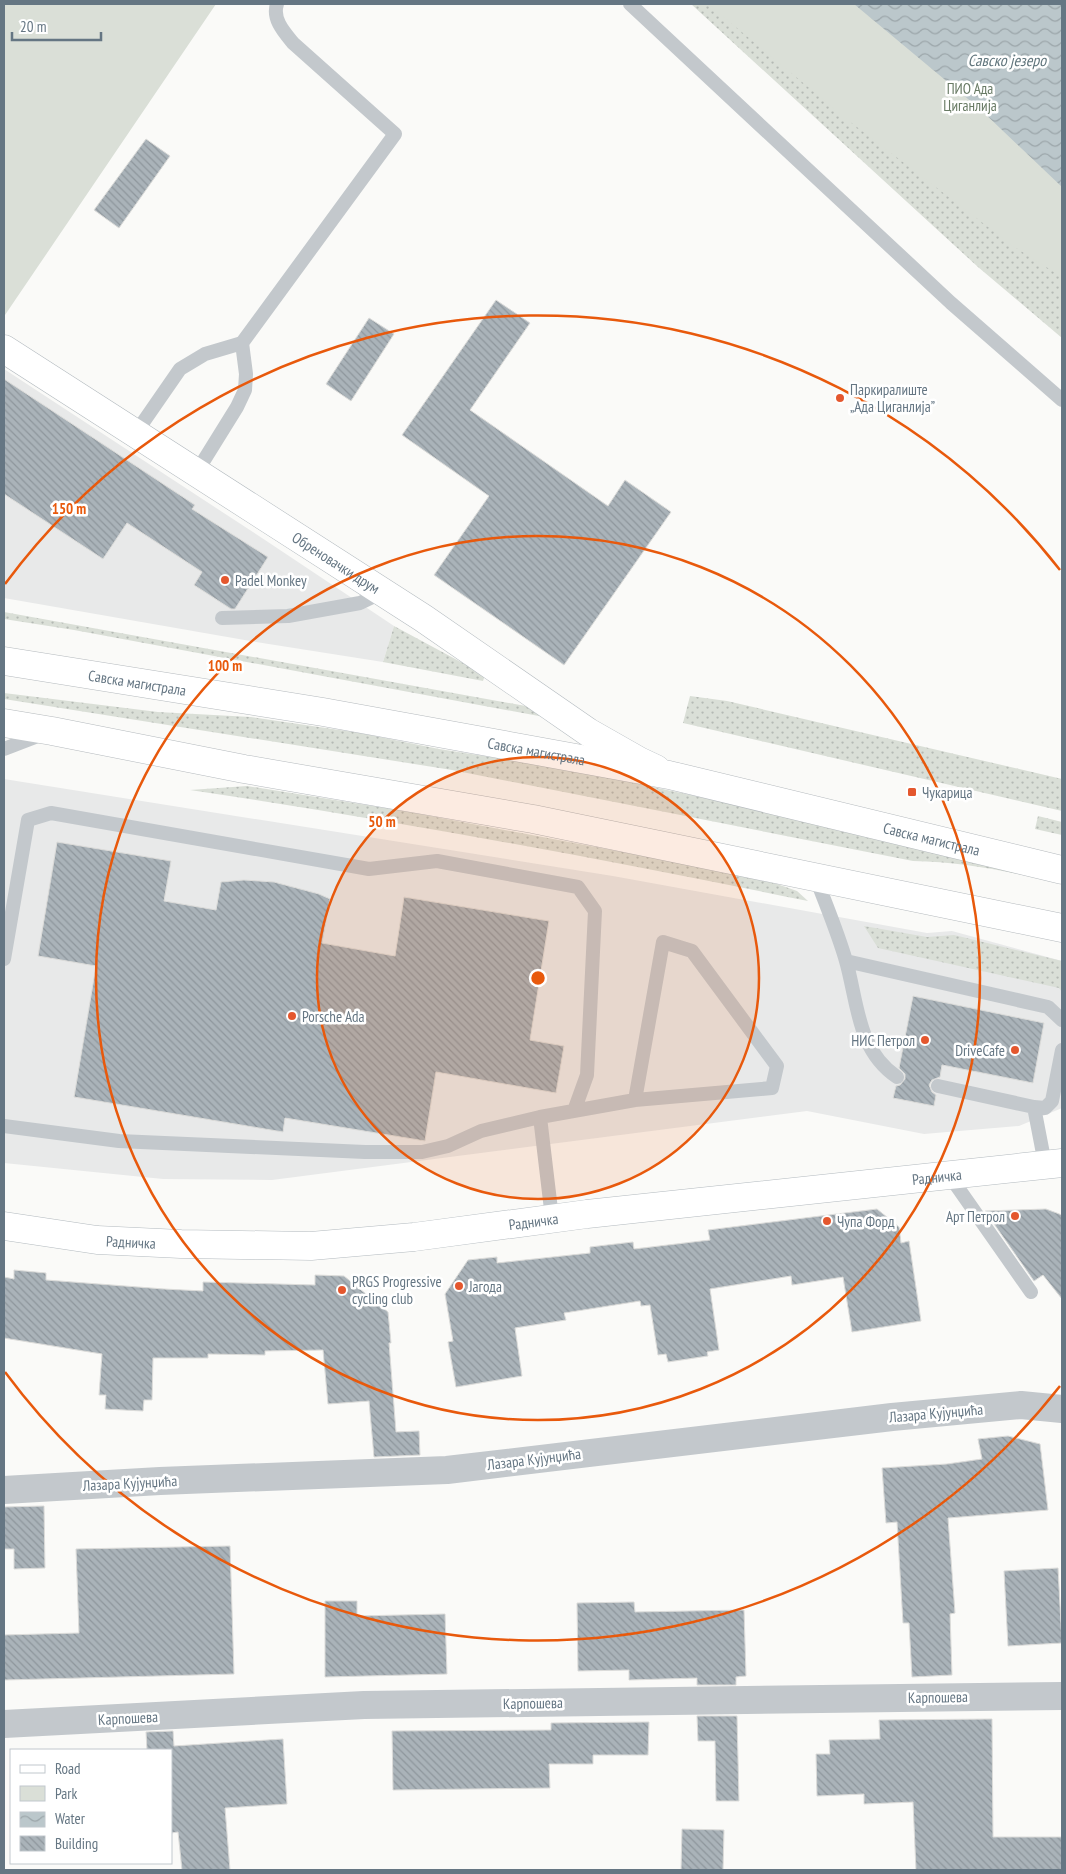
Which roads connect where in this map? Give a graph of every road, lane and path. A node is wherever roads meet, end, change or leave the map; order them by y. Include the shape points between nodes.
1 (277, 4) edge
2 (630, 4) edge
3 (242, 342) junction
4 (4, 349) edge
5 (1062, 400) edge
6 (135, 434) junction
7 (196, 473) junction
8 (383, 592) junction
9 (222, 618) dead end
10 (4, 661) edge
11 (4, 723) edge
12 (52, 731) junction
13 (4, 749) edge
14 (669, 775) junction
15 (1062, 870) edge
16 (816, 878) junction
17 (1062, 928) edge
18 (4, 958) edge
19 (846, 961) junction
20 (1062, 1020) edge
21 (1062, 1050) edge
22 (897, 1077) dead end
23 (938, 1086) dead end
24 (635, 1100) junction
25 (1034, 1107) junction
26 (574, 1111) junction
27 (540, 1117) junction
28 (4, 1126) edge
29 (1054, 1163) edge
30 (949, 1175) junction
31 (552, 1218) junction
32 (4, 1226) edge
33 (1031, 1292) dead end
34 (1062, 1409) edge
35 (4, 1490) edge
36 (1062, 1696) edge
37 (4, 1724) edge

1 - 3 lane via 275,10 281,28 293,43 395,134
2 - 5 lane via 951,303
3 - 6 lane via 205,354 180,369
3 - 7 lane via 246,390
4 - 6 main road, Обреновачки друм
6 - 7 main road, Обреновачки друм
7 - 8 main road, Обреновачки друм
8 - 9 lane via 360,604 288,616
8 - 14 main road, Обреновачки друм via 588,732
10 - 14 main road, Савска магистрала via 323,712
11 - 12 main road
12 - 13 lane
12 - 16 main road via 533,819
14 - 15 main road, Савска магистрала
16 - 17 main road
16 - 19 lane
18 - 26 lane via 28,820 51,813 369,869 437,861 578,887 595,911 587,1074
19 - 20 lane via 1048,1007
19 - 22 lane via 867,1042 882,1064
21 - 25 lane via 1052,1101 1045,1108
23 - 25 lane
24 - 24 lane via 772,1088 777,1066 692,951 663,942
24 - 26 lane
25 - 29 lane
26 - 27 lane
27 - 28 lane via 481,1131 448,1146 422,1152 119,1141
27 - 31 lane
29 - 30 main road, Радничка
30 - 31 main road, Радничка
30 - 33 lane
31 - 32 main road, Радничка via 414,1237 311,1246 97,1240
34 - 35 street, Лазара Кујунџића via 1021,1405 892,1417 447,1470
36 - 37 street, Карпошева via 364,1706

